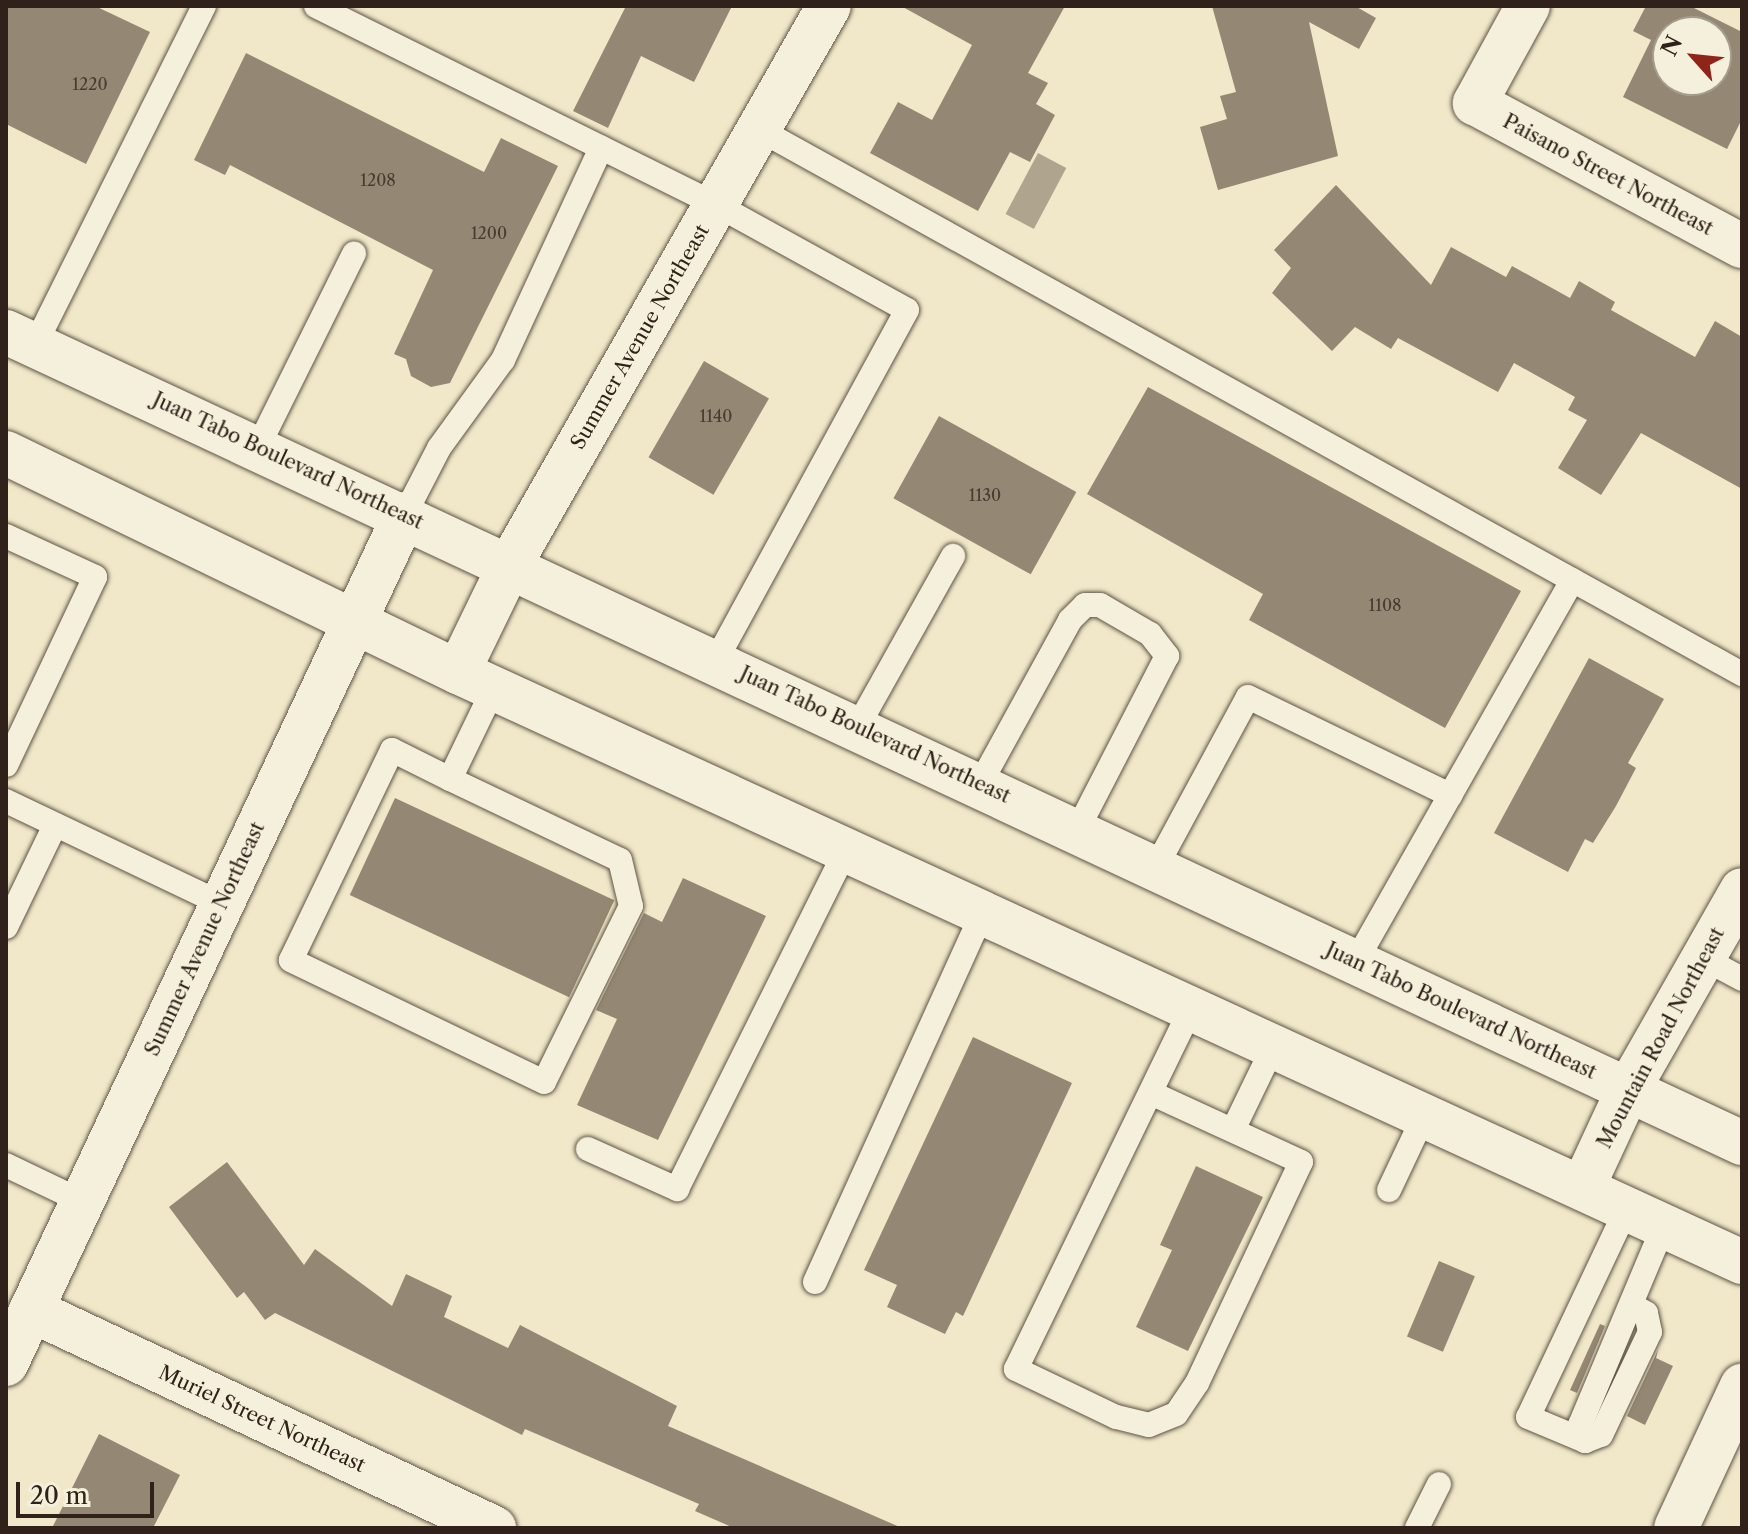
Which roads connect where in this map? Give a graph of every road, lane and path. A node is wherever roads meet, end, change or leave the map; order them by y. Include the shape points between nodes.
1 (204, 6) edge
2 (316, 6) edge
3 (829, 6) edge
4 (1528, 6) edge
5 (760, 130) junction
6 (601, 148) junction
7 (715, 204) junction
8 (1742, 246) edge
9 (354, 254) dead end
10 (20, 339) edge
11 (258, 447) junction
12 (6, 453) edge
13 (405, 514) junction
14 (6, 536) edge
15 (953, 556) dead end
16 (511, 563) junction
17 (1572, 580) junction
18 (356, 618) junction
19 (716, 660) junction
20 (1742, 674) edge
21 (476, 680) junction
22 (858, 726) junction
23 (6, 765) edge
24 (450, 779) junction
25 (980, 784) junction
26 (1450, 795) junction
27 (6, 801) edge
28 (55, 825) junction
29 (1077, 830) junction
30 (846, 850) junction
31 (1156, 867) junction
32 (1742, 890) edge
33 (222, 904) junction
34 (983, 912) junction
35 (6, 927) edge
36 (1703, 958) junction
37 (1356, 961) junction
38 (1742, 979) edge
39 (1192, 1007) junction
40 (1274, 1045) junction
41 (1628, 1090) junction
42 (1151, 1093) junction
43 (1425, 1114) junction
44 (1233, 1130) junction
45 (1742, 1143) edge
46 (588, 1149) dead end
47 (6, 1165) edge
48 (1583, 1187) junction
49 (1389, 1190) dead end
50 (81, 1201) junction
51 (1645, 1216) junction
52 (1742, 1262) edge
53 (815, 1282) dead end
54 (31, 1310) junction
55 (6, 1364) edge
56 (1742, 1386) edge
57 (1439, 1484) dead end
58 (494, 1528) edge
59 (1417, 1528) edge
60 (1676, 1528) edge

1 - 10 lane
2 - 6 lane
3 - 5 main road, Summer Avenue Northeast
4 - 8 main road, Paisano Street Northeast via 1475,103
5 - 7 main road, Summer Avenue Northeast
5 - 17 lane
6 - 7 lane
6 - 13 lane via 503,360 439,448
7 - 16 main road, Summer Avenue Northeast
7 - 19 lane via 907,310
9 - 11 lane
10 - 11 main road, Juan Tabo Boulevard Northeast
11 - 13 main road, Juan Tabo Boulevard Northeast
12 - 18 main road
13 - 16 main road, Juan Tabo Boulevard Northeast
13 - 18 main road, Summer Avenue Northeast
14 - 23 lane via 95,577
15 - 22 lane
16 - 19 main road, Juan Tabo Boulevard Northeast
16 - 21 main road, Summer Avenue Northeast
17 - 20 lane
17 - 26 lane
18 - 21 main road
18 - 33 main road, Summer Avenue Northeast
19 - 22 main road, Juan Tabo Boulevard Northeast
21 - 24 lane
21 - 30 main road
22 - 25 main road, Juan Tabo Boulevard Northeast
24 - 24 lane via 392,750 291,960 544,1082 631,906 620,860
25 - 29 main road, Juan Tabo Boulevard Northeast
25 - 29 lane via 1070,620 1085,605 1100,605 1150,634 1167,656
26 - 31 lane via 1248,697
26 - 37 lane
27 - 28 lane
28 - 33 lane
28 - 35 lane
29 - 31 main road, Juan Tabo Boulevard Northeast
30 - 34 main road
30 - 46 lane via 677,1189
31 - 37 main road, Juan Tabo Boulevard Northeast
32 - 36 main road, Mountain Road Northeast
33 - 50 main road, Summer Avenue Northeast
34 - 39 main road
34 - 53 lane
36 - 38 lane
36 - 41 main road, Mountain Road Northeast
37 - 41 main road, Juan Tabo Boulevard Northeast
39 - 40 main road
39 - 42 lane
40 - 43 main road
40 - 44 lane
41 - 45 main road, Juan Tabo Boulevard Northeast
41 - 48 main road, Mountain Road Northeast
42 - 44 lane
42 - 44 lane via 1016,1369 1116,1417 1149,1425 1176,1414 1197,1383 1301,1162
43 - 48 main road
43 - 49 lane
47 - 50 lane
48 - 51 main road
50 - 54 main road, Summer Avenue Northeast
51 - 51 lane via 1528,1417 1585,1441 1580,1425 1633,1306
51 - 52 main road
54 - 55 main road, Summer Avenue Northeast
54 - 58 main road, Muriel Street Northeast
56 - 60 main road
57 - 59 lane

